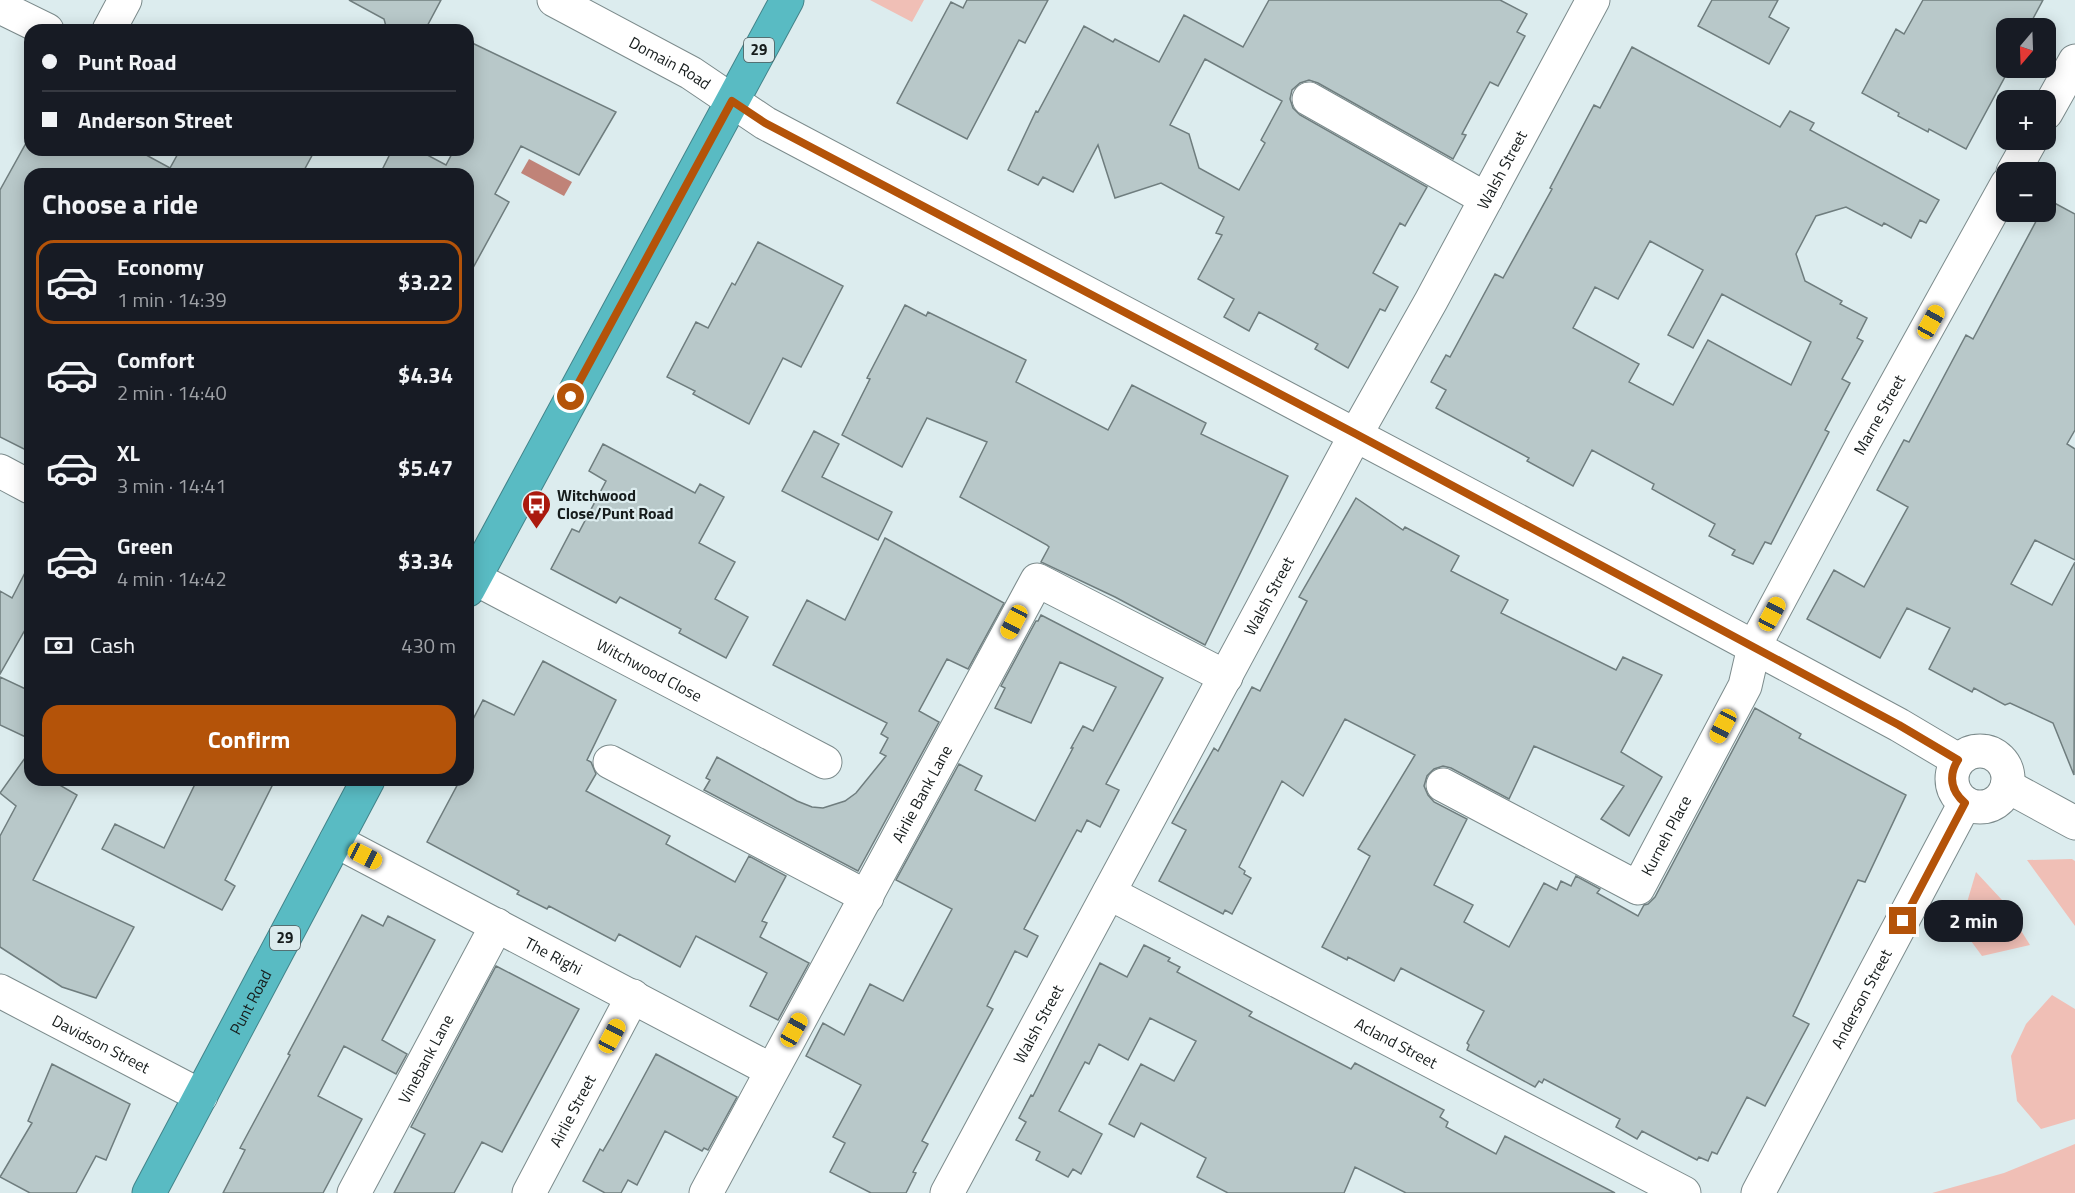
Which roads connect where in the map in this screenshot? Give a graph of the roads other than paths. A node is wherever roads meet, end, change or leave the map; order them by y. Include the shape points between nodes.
1 (125, 0) edge
2 (554, 0) edge
3 (787, 0) edge
4 (1593, 0) edge
5 (0, 7) edge
6 (35, 24) edge
7 (112, 24) edge
8 (2075, 61) edge
9 (2056, 95) edge
10 (1309, 99) dead end
11 (732, 101) junction
12 (1486, 199) junction
13 (1996, 204) edge
14 (1356, 434) junction
15 (0, 471) edge
16 (24, 484) edge
17 (474, 578) edge
18 (474, 586) edge
19 (1754, 647) junction
20 (1226, 677) junction
21 (1958, 760) junction
22 (610, 762) dead end
23 (825, 762) dead end
24 (1443, 785) dead end
25 (365, 786) edge
26 (2007, 786) junction
27 (1965, 803) junction
28 (2075, 823) edge
29 (336, 841) junction
30 (1109, 893) junction
31 (867, 897) junction
32 (496, 925) junction
33 (0, 991) edge
34 (633, 996) junction
35 (771, 1070) junction
36 (201, 1096) junction
37 (149, 1193) edge
38 (354, 1193) edge
39 (529, 1193) edge
40 (706, 1193) edge
41 (947, 1193) edge
42 (1684, 1193) edge
43 (1758, 1193) edge

1 - 7 street
2 - 11 street, Domain Road via 691,74
3 - 11 highway, 29
4 - 12 street, Walsh Street
5 - 6 street
8 - 9 street
10 - 12 street
11 - 14 street, Domain Road via 765,123
11 - 17 highway, 29
12 - 14 street, Walsh Street
13 - 19 street, Marne Street
14 - 19 street, Domain Road
14 - 20 street, Walsh Street
15 - 16 street
18 - 23 street, Witchwood Close
19 - 21 street, Domain Road
19 - 24 street, Kurneh Place via 1744,686 1638,888
20 - 30 street, Walsh Street
20 - 31 street, Airlie Bank Lane via 1037,580
21 - 26 street via 1981,750 1996,756 2007,770
21 - 27 street via 1952,783
22 - 31 street
25 - 29 highway, Punt Road / 29
26 - 27 street via 1991,805
26 - 28 street
27 - 43 street, Anderson Street
29 - 32 street, The Righi
29 - 36 highway, Punt Road / 29
30 - 41 street, Walsh Street
30 - 42 street, Acland Street
31 - 35 street, Airlie Bank Lane
32 - 34 street, The Righi
32 - 38 street, Vinebank Lane
33 - 36 street, Davidson Street
34 - 35 street, The Righi
34 - 39 street, Airlie Street
35 - 40 street, Airlie Bank Lane
36 - 37 highway, Punt Road / 29

